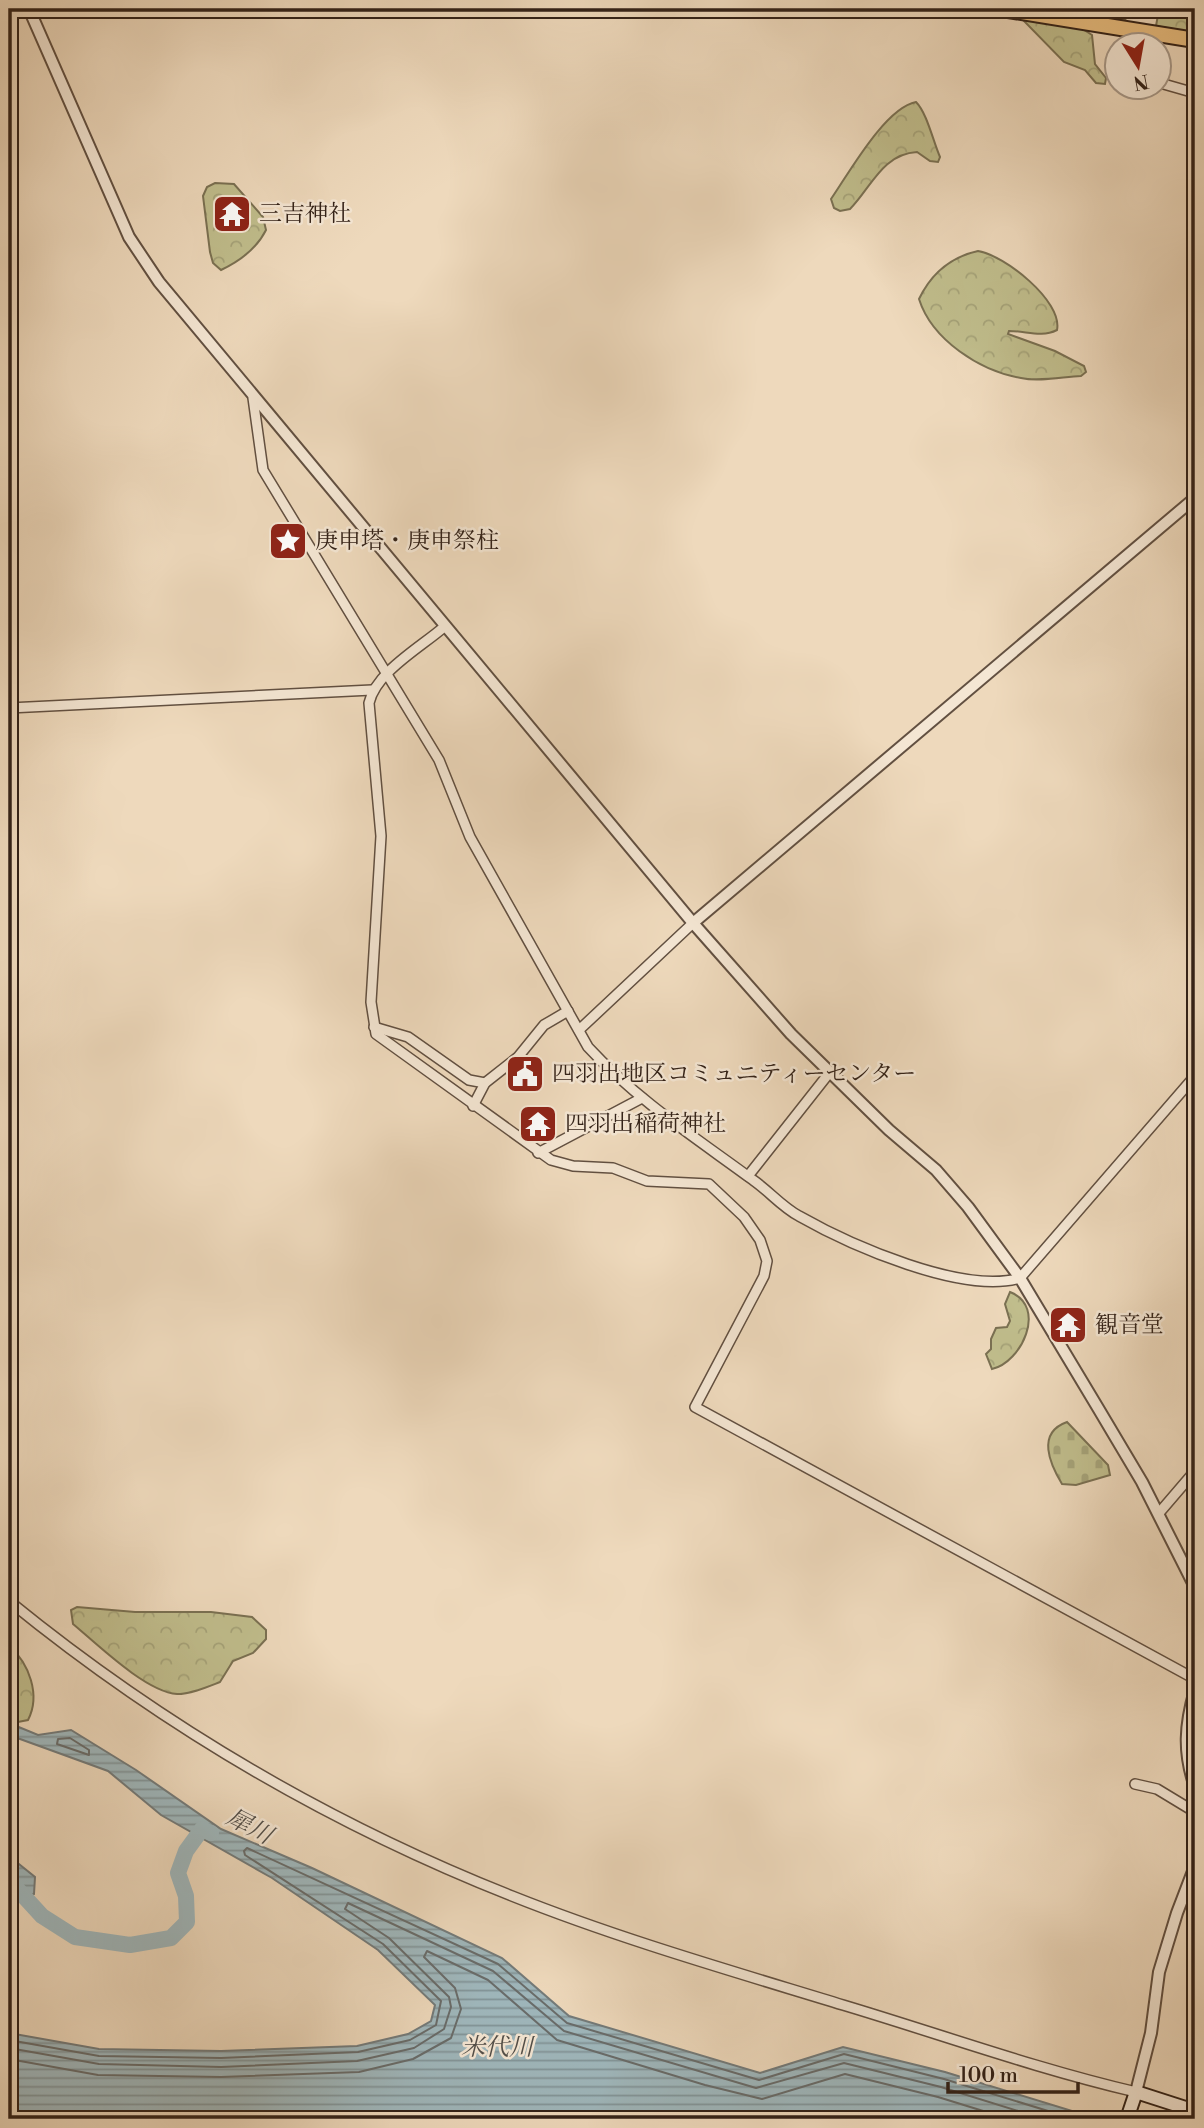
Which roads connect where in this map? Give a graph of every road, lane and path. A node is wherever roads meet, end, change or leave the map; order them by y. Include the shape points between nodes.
1 (29, 9) edge
2 (1002, 9) edge
3 (1195, 40) edge
4 (1172, 86) edge
5 (1195, 93) edge
6 (253, 398) junction
7 (1195, 499) edge
8 (444, 627) junction
9 (387, 675) junction
10 (372, 690) junction
11 (9, 708) edge
12 (693, 923) junction
13 (568, 1011) junction
14 (374, 1027) junction
15 (579, 1030) junction
16 (830, 1072) junction
17 (1195, 1076) edge
18 (485, 1083) junction
19 (642, 1098) junction
20 (473, 1106) junction
21 (538, 1153) junction
22 (748, 1176) junction
23 (1020, 1278) junction
24 (1195, 1472) edge
25 (1159, 1513) junction
26 (1195, 1587) edge
27 (9, 1601) edge
28 (1195, 1679) edge
29 (1195, 1690) edge
30 (1135, 1784) dead end
31 (1195, 1787) edge
32 (1195, 1812) edge
33 (1195, 1866) edge
34 (1136, 2092) junction
35 (1195, 2110) edge
36 (1129, 2113) edge

1 - 6 street via 129,237 159,282
2 - 3 main road
4 - 5 street
6 - 8 street
6 - 9 street via 263,470
7 - 12 street
8 - 9 street
8 - 12 street
9 - 10 street
9 - 13 street via 439,761 470,837
10 - 11 street
10 - 14 street via 370,724 380,836 371,1002
12 - 15 street
12 - 16 street
13 - 15 street
13 - 18 street via 544,1026 518,1057
14 - 18 street via 408,1037 469,1080
14 - 20 street via 388,1045
15 - 19 street via 611,1073
16 - 22 street
16 - 23 street via 936,1170
17 - 23 street
18 - 20 street
19 - 21 street
19 - 22 street
20 - 21 street
21 - 28 street via 556,1163 613,1168 647,1181 709,1184 744,1216 760,1240 767,1261 764,1276 695,1407
22 - 23 street via 796,1214 853,1244 975,1280 1004,1283
23 - 25 street
24 - 25 street
25 - 26 street
27 - 34 street via 76,1656 165,1718 252,1770 351,1825 511,1896 644,1944
29 - 31 street via 1185,1741
30 - 32 street via 1157,1789
33 - 34 street via 1159,1972
34 - 35 main road
34 - 36 main road

